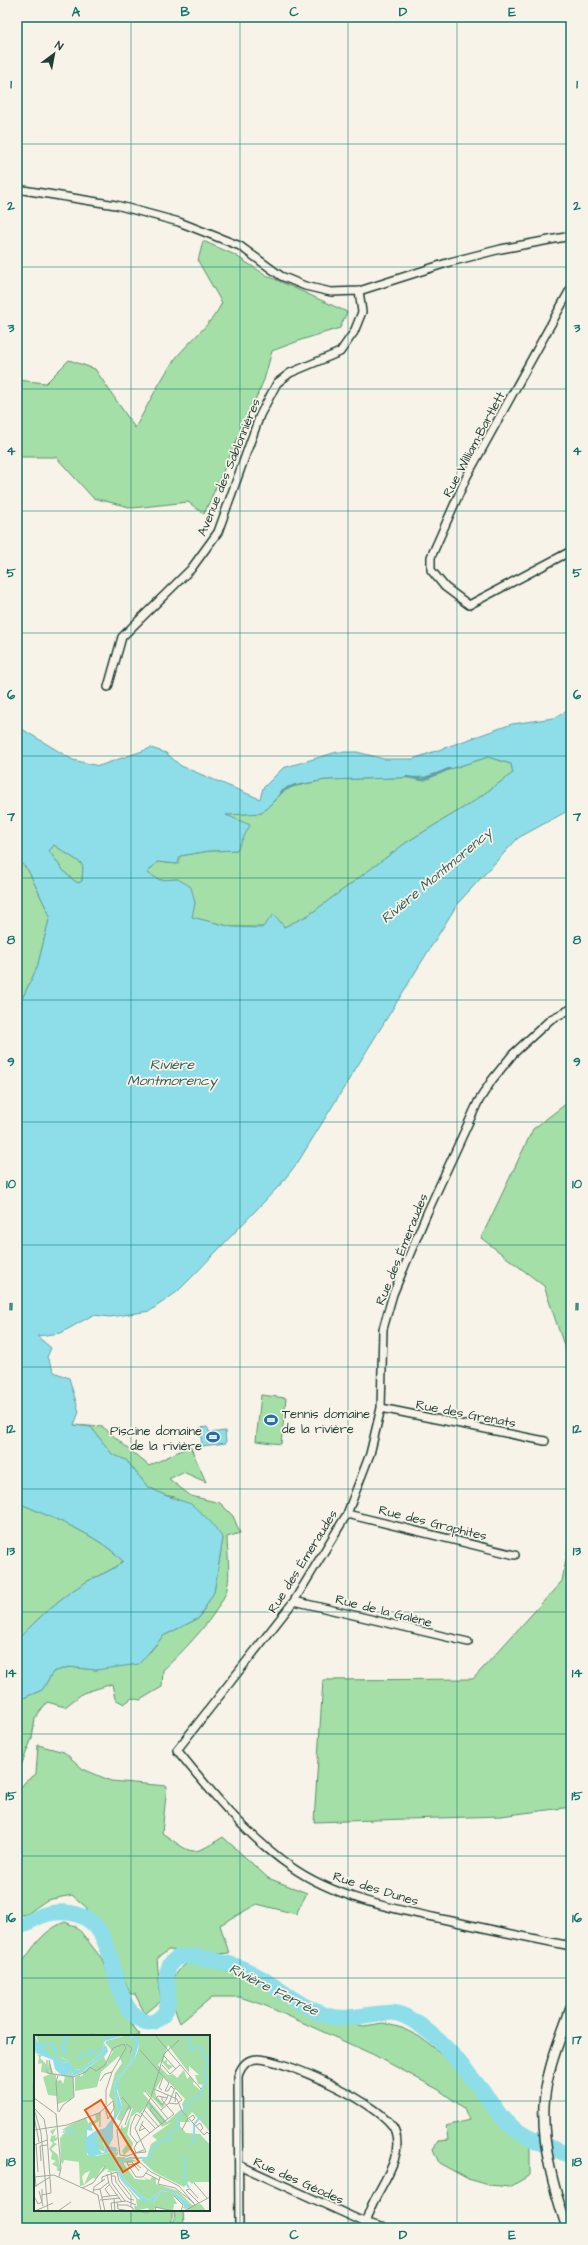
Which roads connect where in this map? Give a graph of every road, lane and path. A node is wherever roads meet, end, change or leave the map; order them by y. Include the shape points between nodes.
1 (17, 189) edge
2 (571, 236) edge
3 (571, 288) edge
4 (359, 291) junction
5 (571, 551) edge
6 (108, 687) dead end
7 (571, 1009) edge
8 (381, 1408) junction
9 (545, 1441) dead end
10 (346, 1514) junction
11 (515, 1554) dead end
12 (294, 1600) junction
13 (468, 1642) dead end
14 (177, 1750) joint
15 (571, 1946) edge
16 (571, 2008) edge
17 (239, 2166) junction
18 (365, 2225) edge
19 (240, 2228) edge
20 (386, 2228) edge
21 (567, 2228) edge

1 - 4 street via 116,205 179,222 240,246 281,276 305,286 331,292
2 - 4 street via 450,262
3 - 5 street, Rue William-Bartlett via 467,476 431,557 431,570 445,587 469,605
4 - 6 street, Avenue des Sablonnières via 362,312 354,332 340,352 290,373 277,383 260,415 218,532 191,570 122,637
7 - 8 street, Rue des Émeraudes via 552,1020 513,1054 478,1102 393,1294 383,1329
8 - 9 street, Rue des Grenats
8 - 10 street, Rue des Émeraudes via 370,1454
10 - 11 street, Rue des Graphites
10 - 12 street, Rue des Émeraudes
12 - 13 street, Rue de la Galène
12 - 14 street, Rue des Émeraudes
14 - 15 street, Rue des Dunes via 215,1796 265,1847 320,1883 351,1896 397,1909
16 - 21 street via 551,2063 544,2105 545,2132 553,2184
17 - 18 street, Rue des Géodes
17 - 18 street via 238,2076 241,2067 248,2061 257,2059 278,2064 333,2085 370,2105 386,2118 395,2130 397,2144 394,2158 368,2210
17 - 19 street, Rue des Géodes
18 - 20 street, Rue des Géodes

